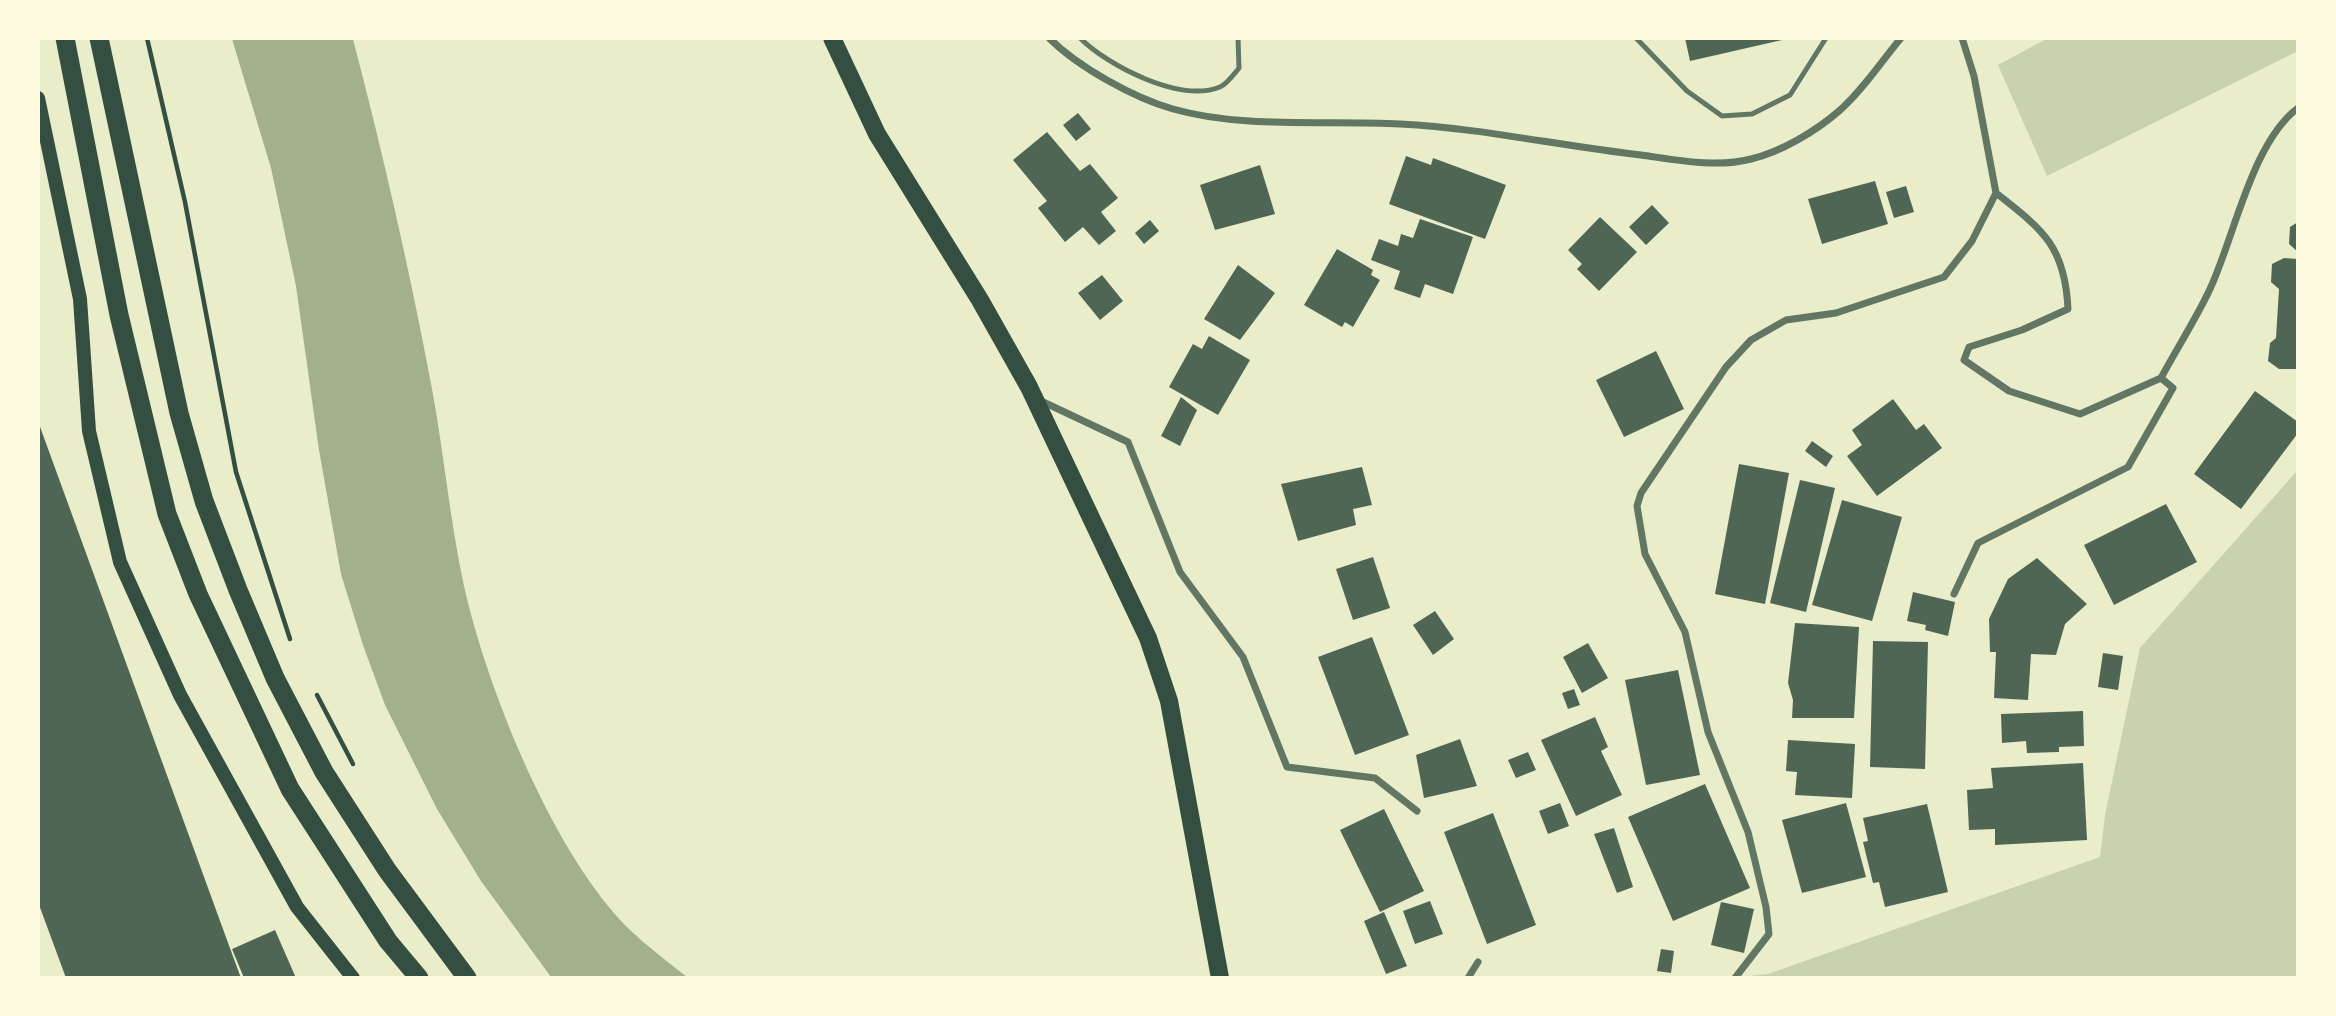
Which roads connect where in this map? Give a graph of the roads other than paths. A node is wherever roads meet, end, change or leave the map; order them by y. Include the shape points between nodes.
1 (65, 38) edge
2 (100, 38) edge
3 (832, 38) edge
4 (1049, 38) edge
5 (1080, 38) edge
6 (1238, 38) edge
7 (1636, 38) edge
8 (1826, 38) edge
9 (1901, 38) edge
10 (1962, 38) edge
11 (38, 98) edge
12 (2298, 108) edge
13 (1996, 193) junction
14 (2161, 378) junction
15 (1032, 396) junction
16 (1954, 594) dead end
17 (1417, 811) dead end
18 (1478, 962) dead end
19 (353, 978) edge
20 (419, 978) edge
21 (467, 978) edge
22 (1220, 978) edge
23 (1468, 978) edge
24 (1735, 978) edge

1 - 20 highway via 119,315 167,514 204,607 290,789 365,908
2 - 21 highway via 179,413 204,501 238,590 275,678 324,772 387,870
3 - 15 main road via 877,134 980,300
4 - 9 street via 1089,69 1137,93 1172,108 1211,116 1481,131 1728,164 1786,145 1839,111
5 - 6 lane via 1096,55 1173,90 1197,93 1223,86 1239,68
7 - 8 lane via 1687,91 1722,116 1752,114 1790,95
10 - 13 street via 1974,76
11 - 19 main road via 80,299 89,432 120,562 180,695 297,907
12 - 14 street via 2285,118 2253,175 2210,289
13 - 14 street via 2043,231 2067,277 2068,309 1969,347 1964,360 2009,391 2080,414
13 - 24 street via 1972,241 1944,277 1836,313 1786,320 1751,340 1726,367 1641,493 1637,506 1645,554 1685,632 1708,732 1748,832 1766,907 1769,934
14 - 16 street via 2173,388 2128,467 1978,543
15 - 17 street via 1128,442 1180,572 1243,657 1287,768 1375,778
15 - 22 main road via 1148,638 1168,701
18 - 23 street

